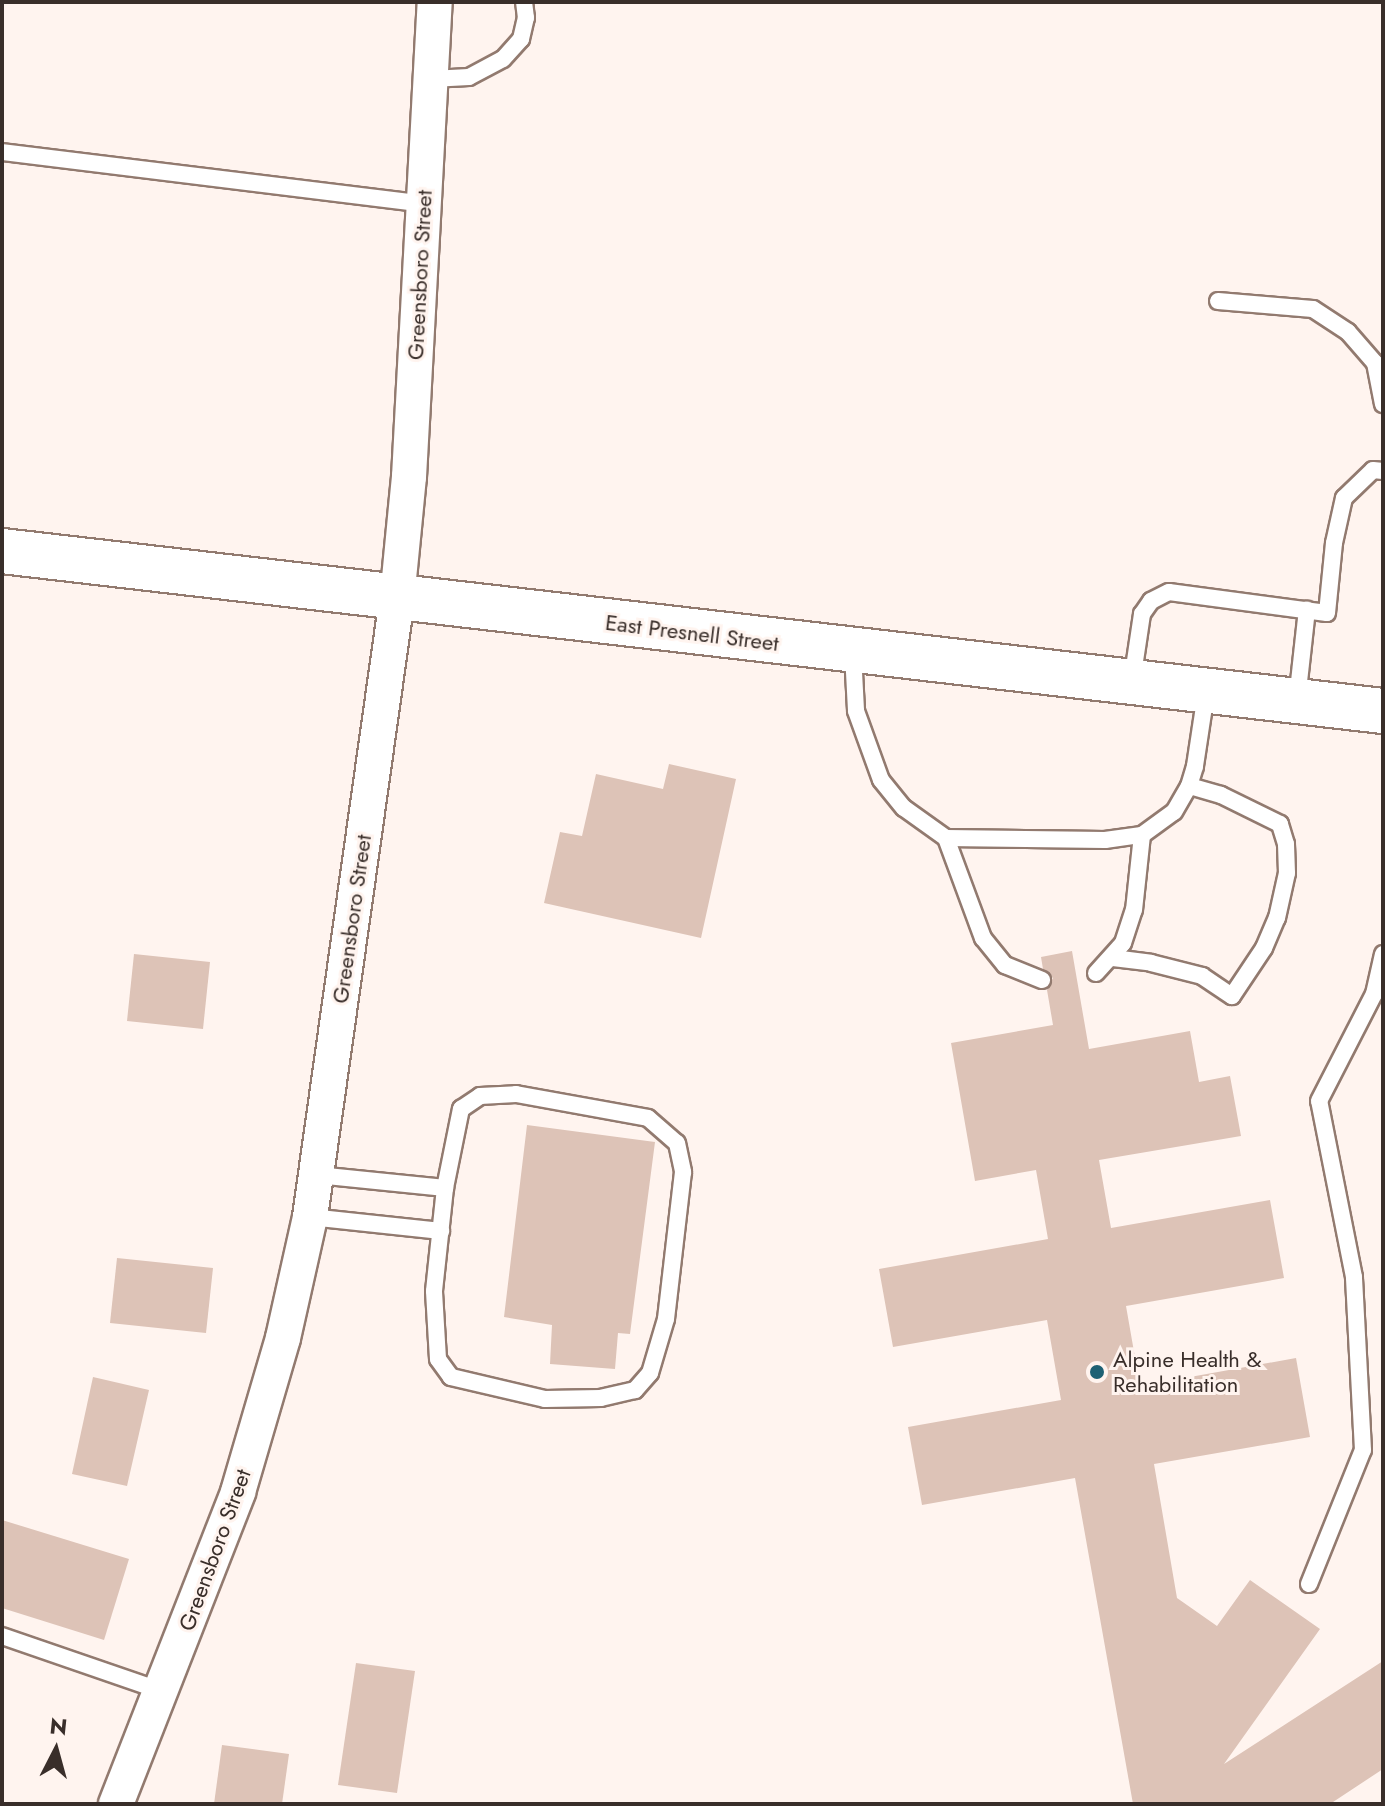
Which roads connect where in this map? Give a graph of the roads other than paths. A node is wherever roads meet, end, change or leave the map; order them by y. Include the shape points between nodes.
1 (435, 2) edge
2 (524, 2) edge
3 (431, 79) junction
4 (2, 152) edge
5 (424, 204) junction
6 (1218, 301) dead end
7 (1383, 404) edge
8 (1383, 471) edge
9 (2, 551) edge
10 (397, 599) junction
11 (1307, 610) junction
12 (853, 651) junction
13 (1132, 683) junction
14 (1206, 691) junction
15 (1297, 702) junction
16 (1383, 711) edge
17 (1189, 786) junction
18 (1142, 835) junction
19 (946, 838) junction
20 (1383, 954) edge
21 (1113, 958) junction
22 (1096, 973) dead end
23 (1042, 980) dead end
24 (317, 1175) junction
25 (445, 1188) junction
26 (310, 1217) junction
27 (441, 1231) junction
28 (1309, 1584) dead end
29 (2, 1636) edge
30 (162, 1691) junction
31 (116, 1804) edge

1 - 3 street, Greensboro Street
2 - 3 lane via 521,39 503,59 469,77
3 - 5 street, Greensboro Street
4 - 5 lane
5 - 10 street, Greensboro Street
6 - 7 lane via 1313,309 1348,332 1375,363
8 - 11 lane via 1373,470 1344,498 1327,613
9 - 10 main road, East Presnell Street
10 - 12 main road, East Presnell Street
10 - 24 street, Greensboro Street
11 - 13 lane via 1169,592 1151,601 1142,614
11 - 15 lane
12 - 13 main road, East Presnell Street
12 - 19 lane via 856,711 881,780 904,808
13 - 14 main road, East Presnell Street
14 - 15 main road, East Presnell Street
14 - 17 lane
15 - 16 main road, East Presnell Street
17 - 18 lane via 1174,812
17 - 21 lane via 1221,795 1280,824 1287,873 1264,948 1232,996 1202,976
18 - 19 lane via 1105,840
18 - 21 lane via 1134,910
19 - 23 lane via 983,938 1005,965
20 - 28 lane via 1374,994 1319,1101 1354,1277 1363,1450
21 - 22 lane
24 - 25 lane
24 - 26 street, Greensboro Street
25 - 27 lane
25 - 27 lane via 461,1109 480,1096 516,1094 648,1118 677,1143 683,1172 666,1319 650,1373 635,1390 559,1399 451,1377 438,1359 435,1342
26 - 27 lane
26 - 30 street, Greensboro Street via 283,1338 238,1492
29 - 30 lane
30 - 31 street, Greensboro Street

